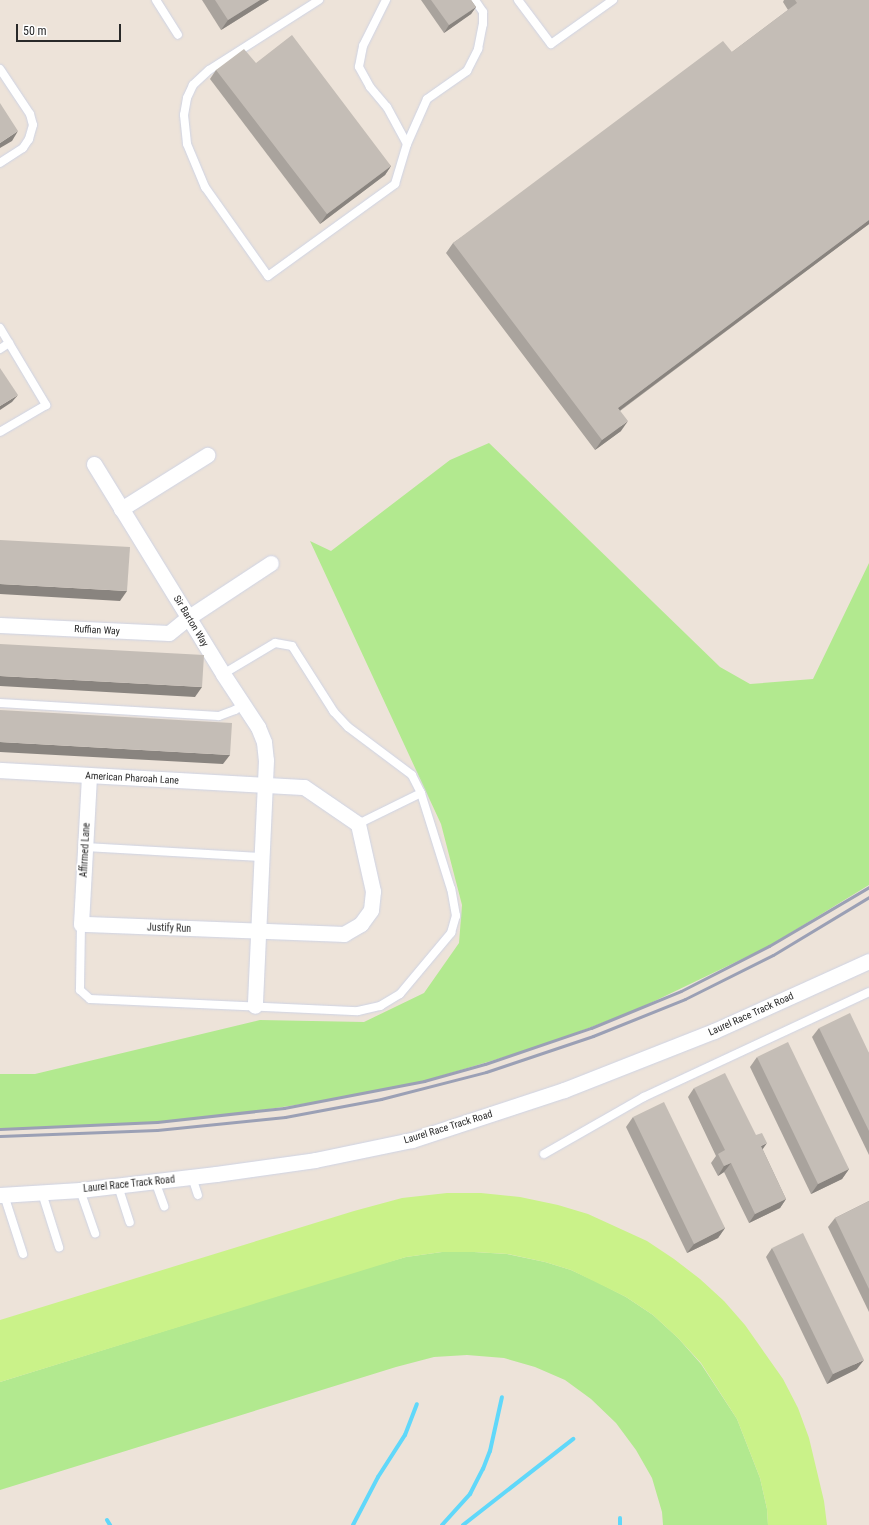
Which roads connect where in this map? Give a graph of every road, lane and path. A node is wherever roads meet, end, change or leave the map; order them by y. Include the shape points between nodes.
1 (156, 0) edge
2 (319, 0) edge
3 (386, 0) edge
4 (475, 0) edge
5 (518, 0) edge
6 (613, 0) edge
7 (178, 35) dead end
8 (0, 69) edge
9 (407, 144) junction
10 (0, 163) edge
11 (0, 328) edge
12 (9, 343) junction
13 (0, 349) edge
14 (0, 432) edge
15 (207, 455) dead end
16 (94, 464) dead end
17 (121, 509) junction
18 (271, 563) dead end
19 (189, 617) junction
20 (0, 625) edge
21 (223, 674) junction
22 (0, 703) edge
23 (243, 705) junction
24 (0, 770) edge
25 (89, 776) junction
26 (264, 785) junction
27 (421, 793) junction
28 (358, 824) junction
29 (85, 847) junction
30 (261, 857) junction
31 (81, 924) junction
32 (258, 931) junction
33 (869, 961) edge
34 (869, 992) edge
35 (255, 1006) junction
36 (544, 1154) dead end
37 (192, 1177) junction
38 (155, 1181) junction
39 (118, 1186) junction
40 (80, 1190) junction
41 (42, 1193) junction
42 (2, 1195) edge
43 (198, 1195) dead end
44 (164, 1206) dead end
45 (130, 1222) dead end
46 (95, 1233) dead end
47 (60, 1247) dead end
48 (23, 1254) dead end

1 - 7 lane
2 - 9 lane via 209,70 193,86 187,98 184,115 187,144 205,187 268,276 395,184
3 - 9 lane via 363,46 359,67 370,87 387,107
4 - 9 lane via 483,12 478,50 467,71 428,99
5 - 6 lane via 551,44
8 - 10 lane via 30,114 33,125 23,148
11 - 12 lane
12 - 13 lane
12 - 14 lane via 46,405
15 - 17 street
16 - 17 street, Sir Barton Way
17 - 19 street, Sir Barton Way
18 - 19 street, Ruffian Way
19 - 20 street, Ruffian Way via 169,633
19 - 21 street, Sir Barton Way
21 - 23 street, Sir Barton Way
21 - 27 lane via 275,643 292,646 334,712 348,727 412,775
22 - 23 lane via 218,716
23 - 26 street, Sir Barton Way via 264,742
24 - 25 street, American Pharoah Lane
25 - 26 street, American Pharoah Lane
25 - 29 street, Affirmed Lane
26 - 28 street, American Pharoah Lane via 304,787
26 - 30 street, Sir Barton Way
27 - 28 lane
27 - 35 lane via 451,889 456,916 451,933 400,994 380,1006 358,1011
28 - 32 street, Justify Run via 372,891 371,910 361,924 344,934
29 - 30 lane
29 - 31 street, Affirmed Lane
30 - 32 street, Sir Barton Way
31 - 32 street, Justify Run
31 - 35 lane via 80,990 90,999
32 - 35 street, Sir Barton Way
33 - 37 street, Laurel Race Track Road via 714,1031 564,1090 420,1137 315,1160
34 - 36 lane via 644,1097
37 - 38 street, Laurel Race Track Road
37 - 43 lane
38 - 39 street, Laurel Race Track Road
38 - 44 lane
39 - 40 street, Laurel Race Track Road
39 - 45 lane
40 - 41 street, Laurel Race Track Road
40 - 46 lane
41 - 42 street, Laurel Race Track Road
41 - 47 lane
42 - 48 lane

